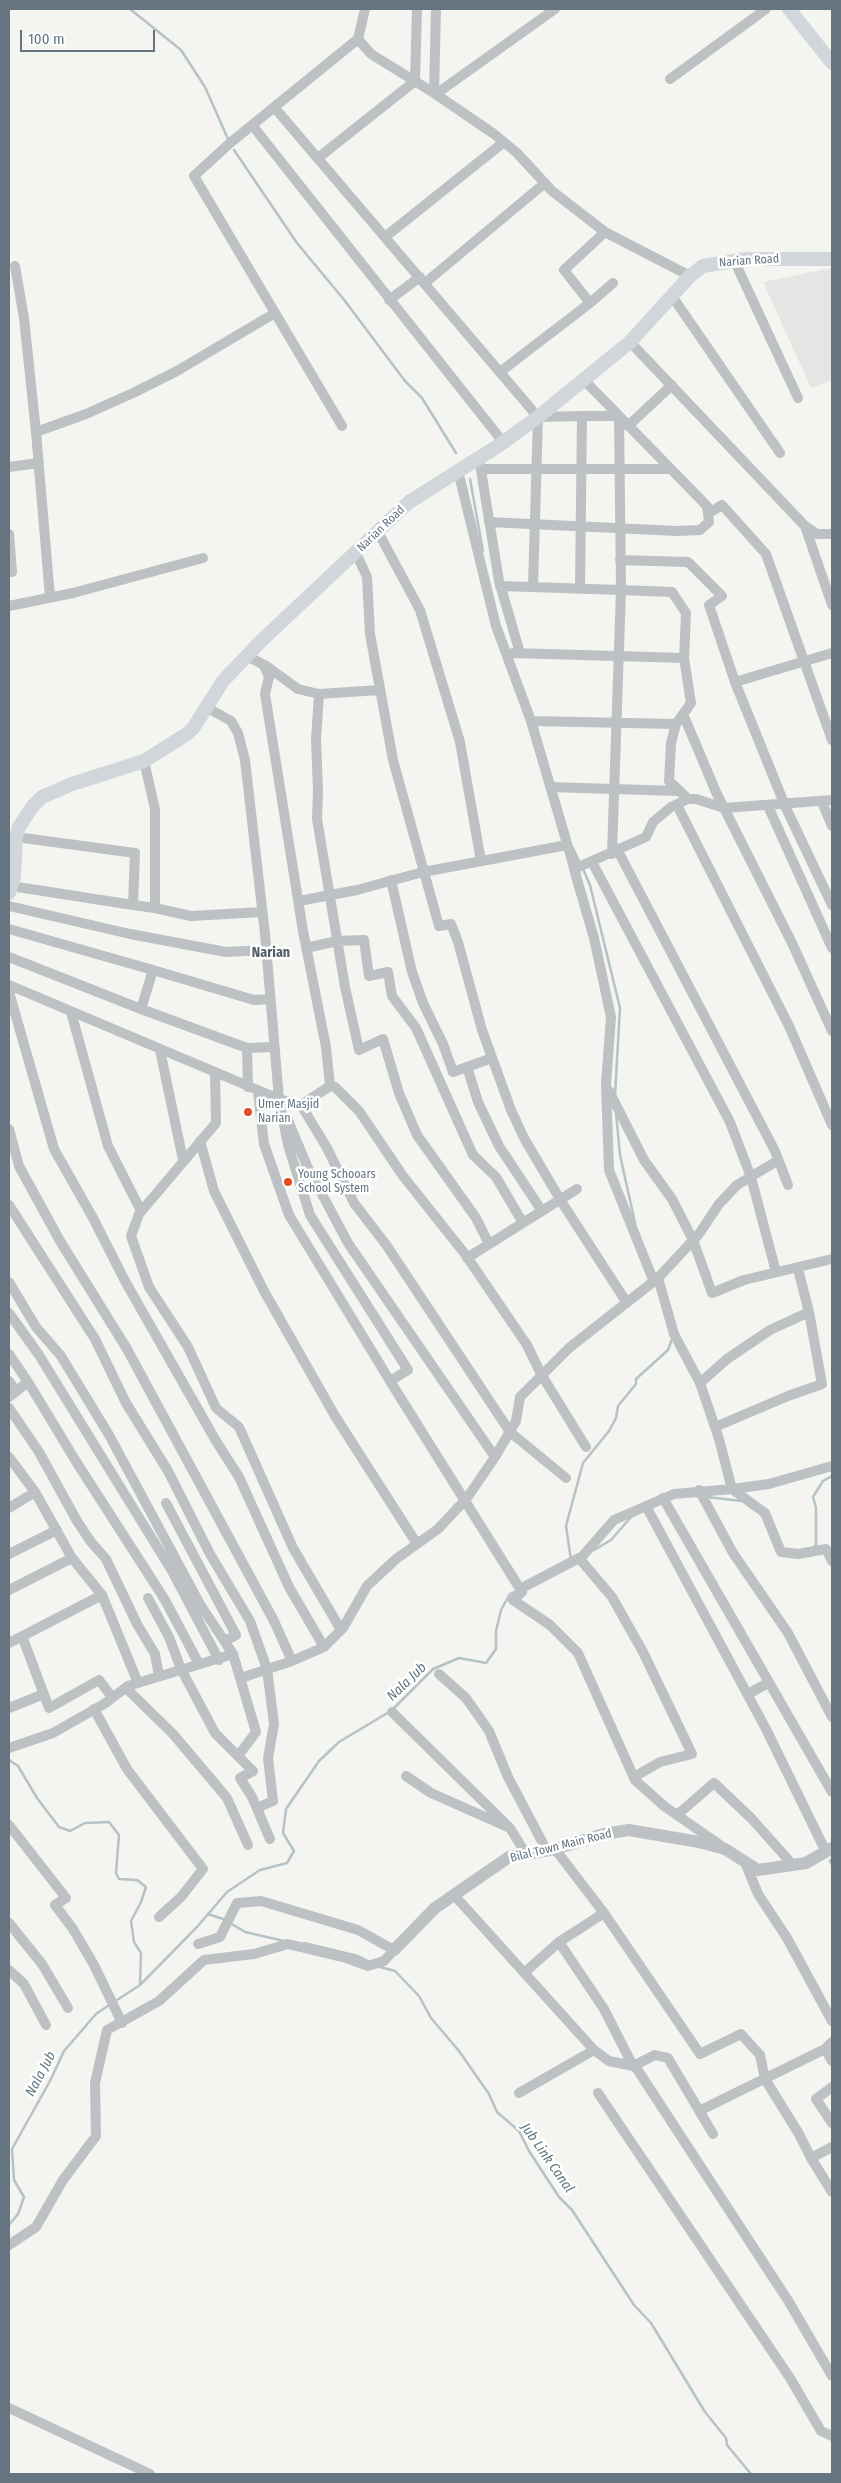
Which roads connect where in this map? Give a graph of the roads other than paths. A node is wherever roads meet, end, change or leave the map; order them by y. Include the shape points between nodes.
1 (365, 9) edge
2 (417, 9) edge
3 (436, 9) edge
4 (556, 9) edge
5 (766, 9) edge
6 (789, 9) edge
7 (358, 39) junction
8 (832, 63) edge
9 (670, 79) dead end
10 (415, 81) junction
11 (435, 93) junction
12 (274, 107) junction
13 (252, 125) junction
14 (504, 142) junction
15 (318, 158) junction
16 (545, 183) junction
17 (605, 232) junction
18 (385, 236) junction
19 (832, 258) edge
20 (734, 260) junction
21 (15, 266) dead end
22 (690, 276) junction
23 (422, 280) junction
24 (613, 283) dead end
25 (672, 296) junction
26 (389, 300) junction
27 (590, 303) junction
28 (275, 313) junction
29 (630, 342) junction
30 (500, 372) junction
31 (584, 380) junction
32 (672, 386) junction
33 (798, 398) dead end
34 (582, 416) junction
35 (619, 416) junction
36 (538, 417) junction
37 (342, 426) dead end
38 (628, 426) junction
39 (36, 432) junction
40 (503, 442) junction
41 (780, 453) dead end
42 (39, 463) junction
43 (480, 463) junction
44 (9, 467) edge
45 (582, 468) junction
46 (620, 468) junction
47 (536, 469) junction
48 (671, 469) junction
49 (458, 471) junction
50 (709, 513) junction
51 (489, 522) junction
52 (535, 524) junction
53 (582, 526) junction
54 (805, 526) junction
55 (620, 528) junction
56 (378, 532) junction
57 (9, 534) edge
58 (832, 534) edge
59 (356, 553) junction
60 (203, 558) dead end
61 (620, 560) junction
62 (9, 572) edge
63 (500, 586) junction
64 (533, 587) junction
65 (580, 589) junction
66 (621, 590) junction
67 (50, 597) junction
68 (832, 605) edge
69 (9, 606) edge
70 (506, 652) junction
71 (520, 653) junction
72 (832, 653) edge
73 (247, 656) junction
74 (619, 656) junction
75 (684, 658) junction
76 (804, 661) junction
77 (264, 665) junction
78 (735, 682) junction
79 (380, 690) junction
80 (319, 694) junction
81 (206, 707) junction
82 (683, 714) junction
83 (531, 721) junction
84 (615, 724) junction
85 (676, 724) junction
86 (832, 740) edge
87 (144, 761) junction
88 (550, 787) junction
89 (613, 790) junction
90 (678, 791) junction
91 (688, 799) junction
92 (832, 800) edge
93 (822, 802) junction
94 (676, 804) junction
95 (784, 804) junction
96 (768, 806) junction
97 (724, 808) junction
98 (832, 826) edge
99 (16, 836) junction
100 (567, 845) junction
101 (615, 852) junction
102 (481, 861) junction
103 (592, 862) junction
104 (422, 872) junction
105 (576, 874) junction
106 (391, 880) junction
107 (10, 889) edge
108 (329, 895) junction
109 (299, 901) junction
110 (133, 905) junction
111 (832, 905) edge
112 (9, 906) edge
113 (155, 908) junction
114 (262, 912) junction
115 (9, 930) edge
116 (337, 941) junction
117 (306, 948) junction
118 (832, 948) edge
119 (266, 950) junction
120 (9, 957) edge
121 (153, 970) junction
122 (9, 985) edge
123 (9, 992) edge
124 (270, 999) junction
125 (141, 1009) junction
126 (71, 1012) junction
127 (832, 1031) edge
128 (274, 1047) junction
129 (247, 1048) junction
130 (160, 1050) junction
131 (492, 1058) junction
132 (466, 1067) junction
133 (215, 1073) junction
134 (606, 1084) junction
135 (330, 1086) junction
136 (253, 1089) junction
137 (279, 1099) junction
138 (301, 1105) junction
139 (832, 1125) edge
140 (9, 1130) edge
141 (200, 1141) junction
142 (183, 1160) junction
143 (777, 1161) junction
144 (751, 1176) junction
145 (788, 1185) dead end
146 (577, 1189) dead end
147 (560, 1200) junction
148 (9, 1205) edge
149 (141, 1211) junction
150 (542, 1211) junction
151 (523, 1223) junction
152 (693, 1240) junction
153 (489, 1244) junction
154 (468, 1258) junction
155 (832, 1259) edge
156 (798, 1269) junction
157 (776, 1272) junction
158 (656, 1280) junction
159 (9, 1282) edge
160 (626, 1302) junction
161 (809, 1312) junction
162 (9, 1313) edge
163 (9, 1354) edge
164 (541, 1374) junction
165 (9, 1381) edge
166 (390, 1381) junction
167 (28, 1382) junction
168 (700, 1383) junction
169 (12, 1394) edge
170 (9, 1408) edge
171 (715, 1427) junction
172 (510, 1432) junction
173 (586, 1447) dead end
174 (495, 1457) junction
175 (10, 1462) edge
176 (832, 1466) edge
177 (566, 1478) dead end
178 (732, 1489) junction
179 (699, 1490) junction
180 (35, 1492) junction
181 (663, 1498) junction
182 (465, 1500) junction
183 (166, 1503) dead end
184 (646, 1506) junction
185 (9, 1508) edge
186 (56, 1530) junction
187 (417, 1544) junction
188 (829, 1547) edge
189 (9, 1554) edge
190 (72, 1558) junction
191 (580, 1559) junction
192 (832, 1562) edge
193 (520, 1589) junction
194 (9, 1590) edge
195 (102, 1595) junction
196 (148, 1598) dead end
197 (341, 1630) junction
198 (22, 1636) junction
199 (225, 1641) junction
200 (9, 1643) edge
201 (324, 1647) junction
202 (233, 1654) junction
203 (219, 1660) junction
204 (292, 1661) junction
205 (199, 1664) junction
206 (181, 1669) junction
207 (267, 1669) junction
208 (439, 1674) dead end
209 (159, 1676) junction
210 (241, 1678) junction
211 (138, 1683) junction
212 (768, 1683) junction
213 (126, 1688) junction
214 (44, 1694) junction
215 (748, 1694) junction
216 (112, 1697) junction
217 (9, 1708) edge
218 (94, 1709) junction
219 (392, 1712) dead end
220 (832, 1717) edge
221 (9, 1748) edge
222 (238, 1756) junction
223 (406, 1776) dead end
224 (634, 1777) junction
225 (832, 1792) edge
226 (257, 1808) junction
227 (678, 1815) junction
228 (9, 1825) edge
229 (510, 1828) junction
230 (270, 1840) dead end
231 (248, 1845) dead end
232 (725, 1849) junction
233 (551, 1850) junction
234 (829, 1850) edge
235 (526, 1854) junction
236 (745, 1862) junction
237 (794, 1865) junction
238 (454, 1895) junction
239 (604, 1913) junction
240 (159, 1917) dead end
241 (9, 1923) edge
242 (559, 1942) junction
243 (198, 1944) dead end
244 (394, 1950) junction
245 (9, 1970) edge
246 (524, 1974) junction
247 (68, 2008) dead end
248 (832, 2021) edge
249 (122, 2023) junction
250 (46, 2025) dead end
251 (828, 2045) edge
252 (594, 2050) junction
253 (832, 2060) edge
254 (633, 2066) junction
255 (765, 2079) junction
256 (832, 2087) edge
257 (519, 2093) dead end
258 (598, 2093) dead end
259 (700, 2111) junction
260 (832, 2123) edge
261 (713, 2134) dead end
262 (832, 2147) edge
263 (811, 2158) junction
264 (832, 2192) edge
265 (9, 2245) edge
266 (832, 2376) edge
267 (9, 2408) edge
268 (832, 2436) edge
269 (150, 2474) edge

1 - 7 street
2 - 10 street
3 - 11 street
4 - 11 street
5 - 9 street
6 - 8 main road
7 - 10 street via 371,54
7 - 12 street
10 - 11 street
10 - 15 street
11 - 14 street
12 - 13 street
12 - 15 street
13 - 26 street
13 - 28 street via 194,176
14 - 16 street
14 - 18 street
15 - 18 street
16 - 17 street
16 - 23 street
17 - 22 street
17 - 27 street via 564,270
18 - 23 street
19 - 20 main road, Narian Road
20 - 22 main road, Narian Road via 703,266
20 - 33 street
21 - 39 street
22 - 25 main road, Narian Road
23 - 26 street
23 - 30 street
24 - 27 street
25 - 29 main road, Narian Road
25 - 41 street
26 - 40 street
27 - 30 street
28 - 37 street
28 - 39 street via 133,393
29 - 31 main road, Narian Road
29 - 32 street
30 - 36 street
31 - 35 street
31 - 36 main road, Narian Road
32 - 38 street
32 - 54 street
34 - 35 street
34 - 36 street
34 - 45 street
35 - 38 street
35 - 46 street
36 - 40 main road, Narian Road
36 - 47 street
38 - 48 street
39 - 42 street
40 - 43 main road, Narian Road
42 - 44 street
42 - 67 street
43 - 47 street
43 - 49 main road, Narian Road
43 - 51 street
45 - 46 street
45 - 47 street
45 - 53 street
46 - 48 street
46 - 55 street
47 - 52 street
48 - 50 street via 707,506
49 - 56 main road, Narian Road via 409,502
49 - 70 street via 496,626
50 - 55 street via 709,522 700,530
50 - 76 street via 722,504 766,554
51 - 52 street
51 - 63 street
52 - 53 street
52 - 64 street
53 - 55 street
53 - 65 street
54 - 58 street via 816,534
54 - 68 street
55 - 61 street
56 - 59 main road, Narian Road
56 - 102 street via 420,610 460,742
57 - 62 street via 12,572
59 - 73 main road, Narian Road
59 - 79 street via 367,577 370,634
60 - 67 street
61 - 66 street
61 - 78 street via 688,562 722,596 708,605
63 - 64 street
63 - 71 street
64 - 65 street
65 - 66 street
66 - 74 street
66 - 75 street via 672,592 686,614
67 - 69 street
70 - 71 street
70 - 83 street
71 - 74 street
72 - 76 street
73 - 77 street
73 - 81 main road, Narian Road via 223,681
74 - 75 street
74 - 84 street
75 - 82 street via 690,703
76 - 78 street
76 - 86 street
77 - 80 street via 298,688
77 - 109 street via 269,677 265,694
78 - 95 street
79 - 80 street
79 - 104 street via 393,760
80 - 108 street via 317,819
81 - 87 main road, Narian Road via 187,734
81 - 114 street via 231,721 238,734 245,760
82 - 85 street
82 - 97 street
83 - 84 street
83 - 88 street
84 - 85 street
84 - 89 street
85 - 90 street via 671,743 669,781
87 - 99 main road, Narian Road via 50,792 32,807
87 - 113 street via 155,809
88 - 89 street
88 - 100 street
89 - 90 street
89 - 101 street
90 - 91 street
91 - 94 street
91 - 97 street
92 - 93 street
93 - 95 street
93 - 98 street
94 - 101 street via 653,822 646,837
94 - 139 street via 789,1026
95 - 96 street
95 - 111 street
96 - 97 street
96 - 118 street
97 - 127 street
99 - 107 main road, Narian Road
99 - 110 street via 135,853
100 - 102 street
100 - 105 street
101 - 103 street
101 - 143 street via 732,1066
102 - 104 street
103 - 105 street via 574,869
103 - 144 street via 730,1122
104 - 106 street
104 - 131 street via 439,926 451,924 458,942
105 - 134 street via 611,1017
106 - 108 street
106 - 132 street via 412,972 423,1003 453,1072
107 - 110 street
108 - 109 street
108 - 116 street
109 - 117 street
110 - 113 street
112 - 119 street via 226,952
113 - 114 street via 191,916
114 - 119 street
115 - 121 street
116 - 117 street
116 - 151 street via 364,940 368,976 388,972 392,996 416,1028 473,1154 496,1177
116 - 153 street via 359,1050 383,1039 399,1093 417,1135 476,1218
117 - 135 street via 326,1047
119 - 124 street
120 - 125 street
121 - 124 street via 254,1000
121 - 125 street
122 - 126 street
123 - 201 street via 54,1149 129,1288 239,1476 289,1587
124 - 128 street
125 - 129 street
126 - 130 street
126 - 149 street via 108,1146
128 - 129 street
128 - 137 street
129 - 136 street
130 - 133 street
130 - 142 street
131 - 132 street
131 - 147 street via 511,1110
132 - 150 street via 499,1146
133 - 136 street
133 - 141 street via 216,1123
134 - 152 street via 644,1160 672,1199
134 - 158 street via 610,1170
135 - 138 street
135 - 154 street via 339,1090 359,1112 403,1176
136 - 137 street
136 - 166 street via 264,1144 289,1215
137 - 138 street
137 - 166 street via 288,1145 310,1215 408,1370
137 - 174 street via 307,1166 348,1244
138 - 172 street via 327,1148 354,1204 387,1246
140 - 204 street via 24,1174 60,1241 127,1349 274,1620
141 - 142 street
141 - 187 street via 214,1191 264,1291 335,1416
142 - 149 street
143 - 144 street
143 - 145 street
144 - 152 street via 719,1204
144 - 157 street
146 - 147 street
147 - 150 street
147 - 160 street
148 - 207 street via 95,1339 126,1403 168,1471 210,1554 250,1621
149 - 197 street via 131,1236 149,1287 188,1347 216,1408 239,1427 293,1548
150 - 151 street
151 - 153 street
152 - 157 street via 712,1293
152 - 158 street
153 - 154 street
154 - 164 street via 527,1345
155 - 156 street
156 - 157 street
156 - 161 street
158 - 160 street
158 - 168 street via 674,1334
159 - 199 street via 36,1328 61,1356 104,1427 201,1606
160 - 164 street
161 - 168 street via 770,1330
161 - 171 street via 822,1384
162 - 203 street via 40,1356 172,1571
163 - 167 street
164 - 172 street via 520,1397
164 - 173 street
165 - 169 street
166 - 182 street
167 - 169 street
167 - 205 street via 164,1600
168 - 171 street
170 - 209 street via 39,1452 77,1521 106,1559 155,1654
171 - 178 street
172 - 174 street
172 - 177 street
174 - 182 street
175 - 180 street
176 - 178 street via 769,1484
178 - 179 street
178 - 188 street via 765,1513 781,1552 798,1554
179 - 181 street
179 - 220 street via 733,1553 788,1633
180 - 185 street
180 - 186 street
181 - 184 street
181 - 212 street
182 - 187 street via 438,1529
182 - 193 street
183 - 199 street via 236,1634
184 - 191 street via 614,1520
184 - 215 street
186 - 189 street
186 - 190 street
187 - 197 street via 367,1586
188 - 192 street
190 - 194 street
190 - 195 street
191 - 193 street
191 - 224 street via 612,1597 644,1652 692,1754 660,1762
193 - 224 street via 522,1592 513,1600 550,1625 578,1653
195 - 198 street
195 - 211 street
196 - 206 street via 169,1637
197 - 201 street
198 - 200 street
198 - 214 street
199 - 202 street
201 - 204 street
202 - 203 street
202 - 210 street
203 - 205 street
204 - 207 street
205 - 206 street
206 - 209 street
206 - 222 street via 215,1733
207 - 210 street
207 - 226 street via 274,1724 268,1758 273,1801
208 - 233 street via 466,1698 489,1731 508,1777
209 - 211 street
210 - 222 street via 256,1732
211 - 213 street
212 - 215 street
212 - 225 street
213 - 216 street
213 - 231 street via 173,1734 227,1798
214 - 216 street via 49,1708 99,1680
214 - 217 street
215 - 234 street
216 - 218 street
218 - 221 street via 53,1733
218 - 240 street via 127,1769 203,1869 181,1897
219 - 229 street
222 - 226 street via 253,1772 240,1778
223 - 229 street via 431,1793
224 - 227 street
226 - 230 street
227 - 232 street
227 - 237 street via 714,1783
228 - 249 street via 66,1898 55,1905 94,1965
229 - 235 street
232 - 233 street, Bilal Town Main Road via 629,1830
232 - 236 street, Bilal Town Main Road
233 - 235 street, Bilal Town Main Road
233 - 239 street
234 - 237 street, Bilal Town Main Road via 806,1863
235 - 238 street, Bilal Town Main Road via 509,1857
236 - 237 street, Bilal Town Main Road via 758,1870
236 - 248 street via 758,1894 787,1938
238 - 244 street, Bilal Town Main Road via 436,1908
238 - 246 street
239 - 242 street
239 - 255 street via 700,2054 741,2034 760,2055
241 - 247 street via 42,1964
242 - 246 street
242 - 254 street via 604,2009
243 - 244 street via 220,1937 237,1903 261,1901 358,1930
244 - 249 street, Bilal Town Main Road via 384,1960 368,1966 288,1944 254,1954 204,1960 159,2001
245 - 250 street via 24,1984
246 - 252 street
249 - 265 street via 107,2030 95,2083 96,2136 63,2180 36,2227
251 - 253 street
251 - 255 street
252 - 254 street via 617,2064
252 - 257 street
254 - 259 street via 655,2055 668,2058
254 - 266 street via 647,2082 789,2302
255 - 259 street
255 - 263 street
256 - 260 street via 816,2100
258 - 268 street via 780,2362 821,2431
259 - 261 street
262 - 263 street
263 - 264 street
267 - 269 street

